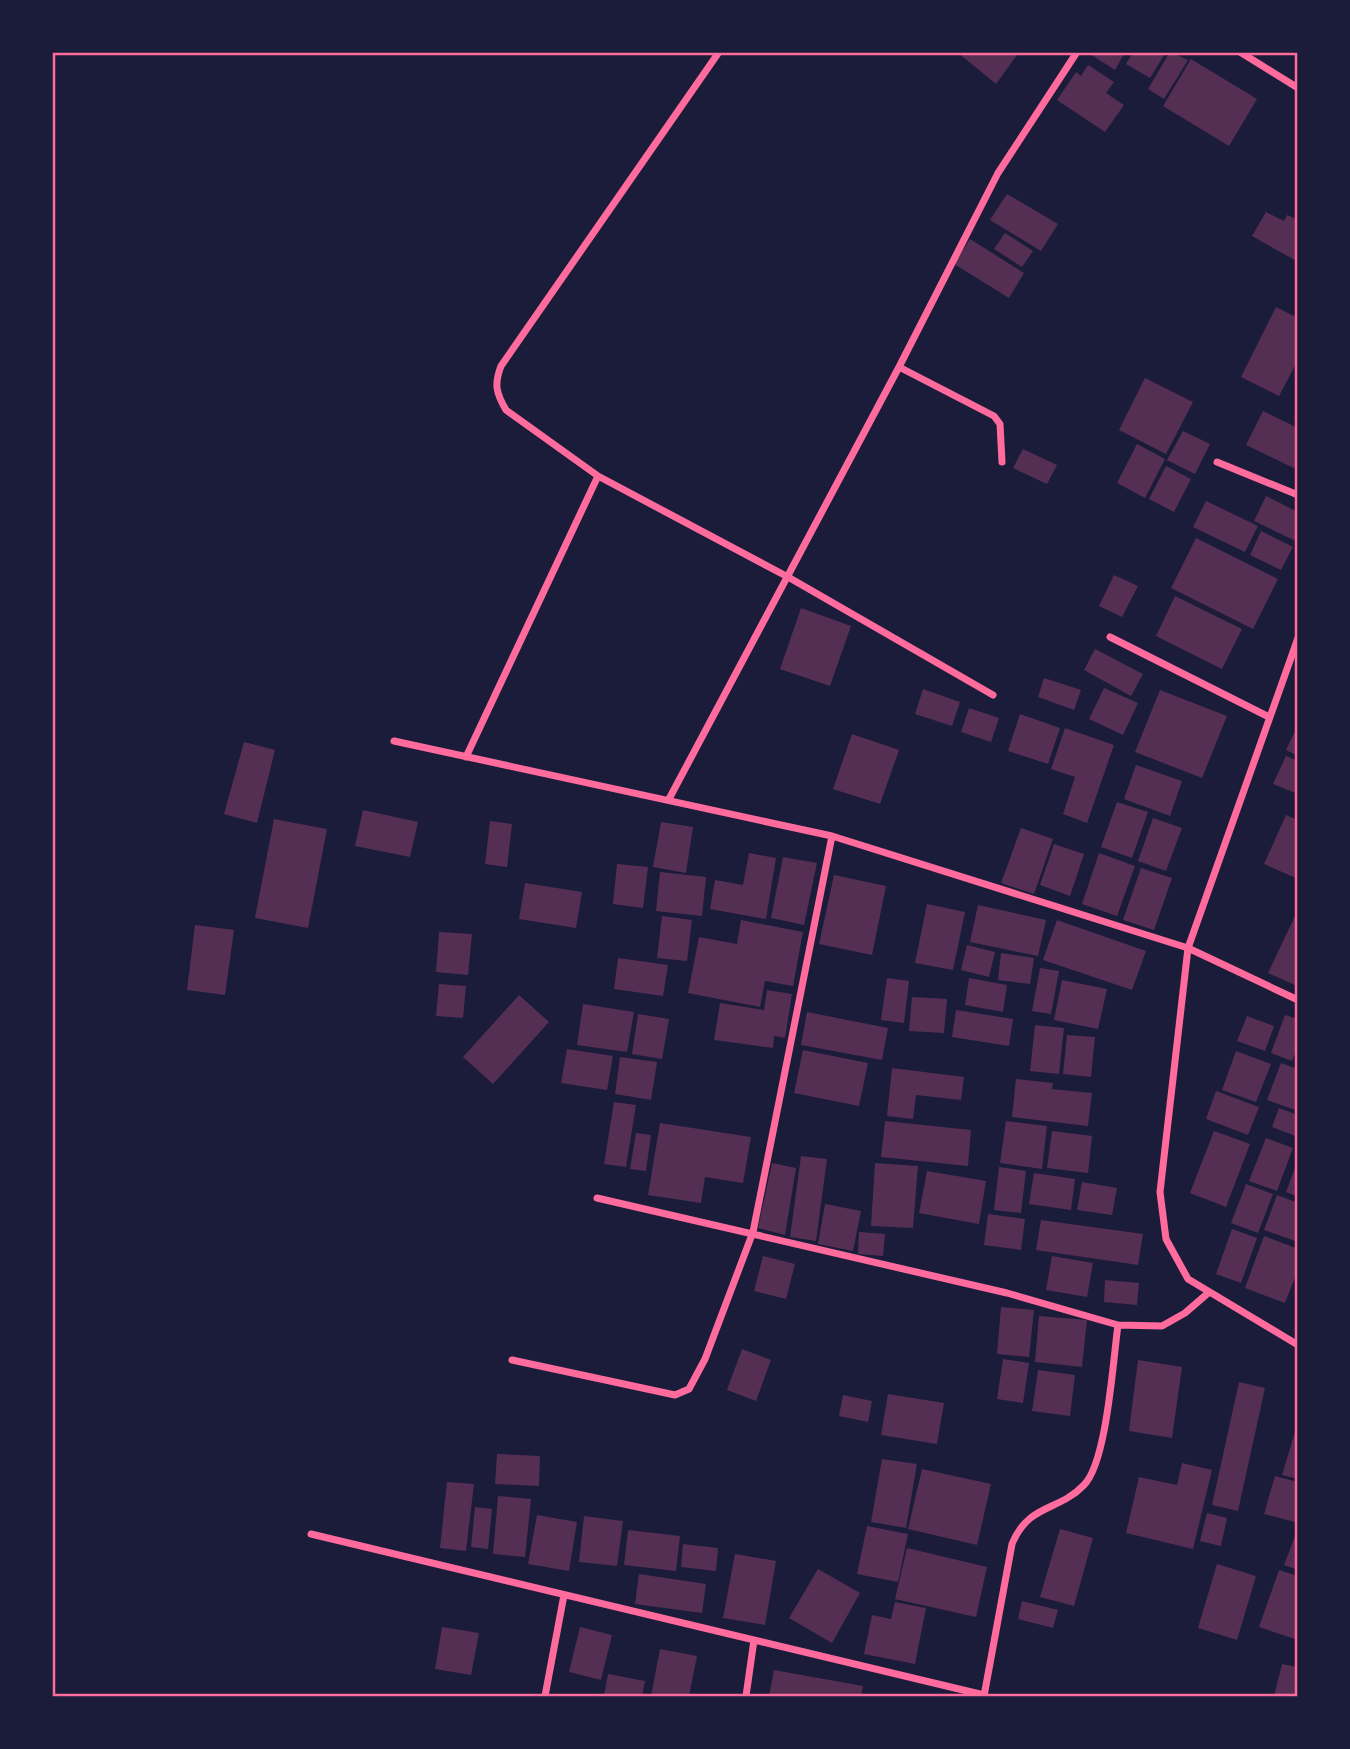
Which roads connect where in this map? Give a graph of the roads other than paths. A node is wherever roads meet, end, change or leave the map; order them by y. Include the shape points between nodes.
1 (719, 52) edge
2 (1077, 52) edge
3 (1240, 52) edge
4 (1297, 88) edge
5 (899, 367) junction
6 (1002, 462) dead end
7 (1217, 462) dead end
8 (598, 476) junction
9 (1297, 495) edge
10 (788, 577) junction
11 (1110, 637) dead end
12 (1297, 638) edge
13 (1289, 661) junction
14 (1297, 664) edge
15 (993, 695) dead end
16 (1269, 716) junction
17 (394, 741) dead end
18 (466, 757) junction
19 (669, 799) junction
20 (832, 836) junction
21 (1188, 948) junction
22 (1297, 1000) edge
23 (597, 1198) dead end
24 (753, 1232) junction
25 (1207, 1294) junction
26 (1118, 1325) junction
27 (1297, 1345) edge
28 (512, 1360) dead end
29 (311, 1534) dead end
30 (565, 1595) junction
31 (754, 1640) junction
32 (545, 1696) edge
33 (746, 1696) edge
34 (984, 1696) edge

1 - 8 street via 501,366 495,382 506,410
2 - 5 street via 998,173
3 - 4 street
5 - 6 street via 994,416 1000,424
5 - 10 street
7 - 9 street
8 - 10 street
8 - 18 street
10 - 15 street
10 - 19 street
11 - 16 street
12 - 13 street
13 - 14 street
13 - 16 street
16 - 21 street
17 - 18 street
18 - 19 street
19 - 20 street
20 - 21 street
20 - 24 street
21 - 22 street
21 - 25 street via 1162,1163 1161,1215 1175,1260 1188,1279
23 - 24 street
24 - 26 street via 1007,1293
24 - 28 street via 689,1389 675,1395
25 - 26 street via 1162,1326
25 - 27 street
26 - 34 street via 1095,1472 1073,1494 1031,1515 1020,1526 1012,1544
29 - 30 street
30 - 31 street
30 - 32 street
31 - 33 street
31 - 34 street

